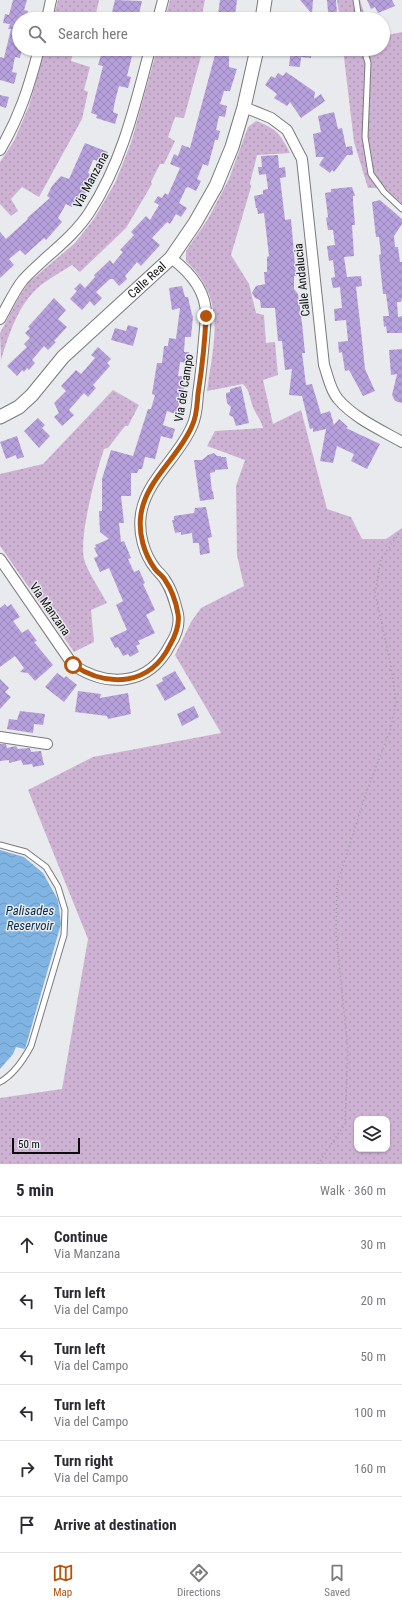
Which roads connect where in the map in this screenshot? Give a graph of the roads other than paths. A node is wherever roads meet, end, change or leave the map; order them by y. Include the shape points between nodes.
1 (51, 0) edge
2 (163, 0) edge
3 (265, 0) edge
4 (356, 0) edge
5 (48, 12) edge
6 (160, 12) edge
7 (263, 12) edge
8 (357, 12) edge
9 (37, 56) edge
10 (148, 56) edge
11 (255, 56) edge
12 (366, 56) edge
13 (244, 107) junction
14 (0, 150) edge
15 (402, 209) edge
16 (171, 258) junction
17 (0, 319) edge
18 (0, 417) edge
19 (402, 442) edge
20 (0, 559) edge
21 (105, 680) joint
22 (0, 737) edge
23 (47, 744) dead end
24 (0, 845) edge
25 (0, 1082) edge

1 - 5 street
2 - 6 street
3 - 7 street
4 - 8 lane
9 - 14 street via 28,91 14,127
10 - 17 street, Via Manzana via 128,133 89,214 63,244 22,281
11 - 13 street, Calle Real
12 - 15 lane via 368,63 365,137 370,174
13 - 16 street, Calle Real via 232,147 216,186
13 - 19 street, Calle Andalucia via 271,118 287,130 302,160 324,365 330,383 338,398 352,412
16 - 18 street, Calle Real via 63,357 19,407
16 - 21 street, Via del Campo via 199,286 206,306 201,374 193,425 150,489 141,514 140,533 148,556 173,595 178,616 176,634 166,653 148,672 134,678
20 - 21 street, Via Manzana via 73,665 87,674
22 - 23 street
24 - 25 lane via 26,852 46,867 58,887 65,910 64,935 31,1046 20,1063

